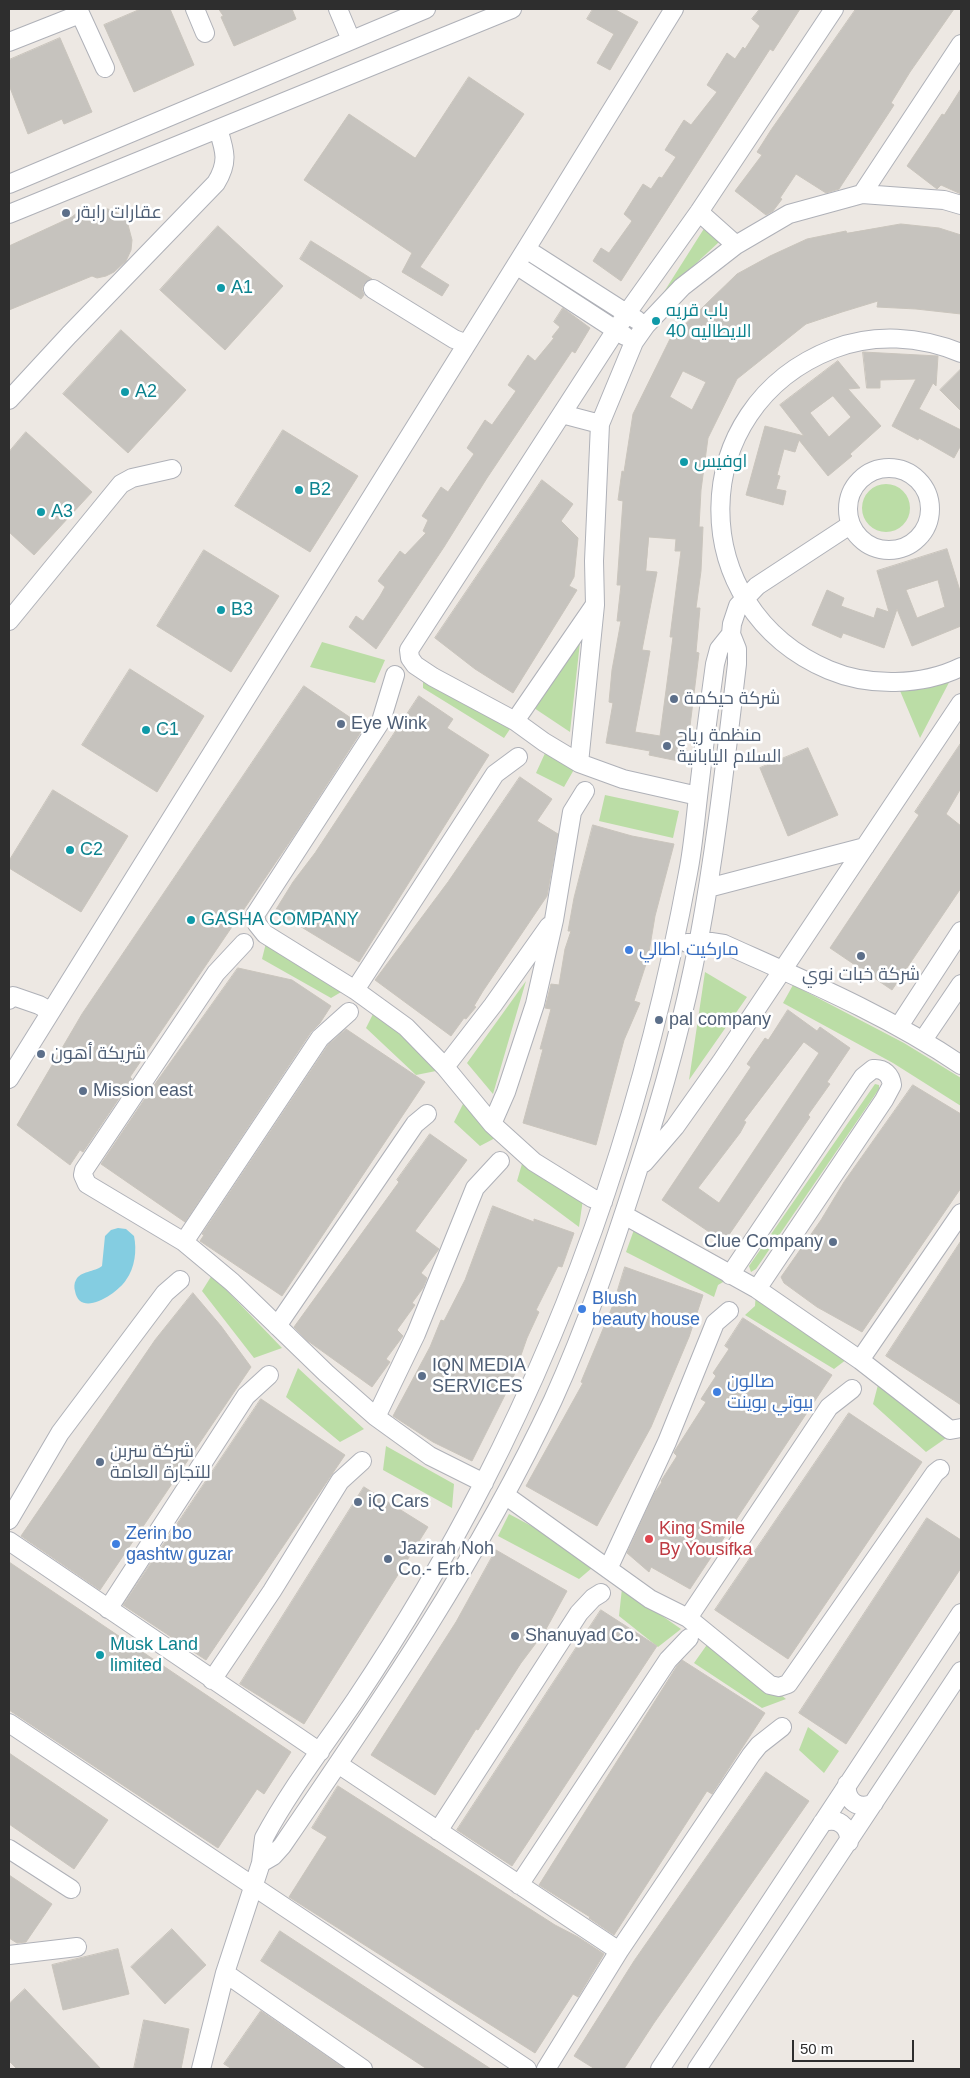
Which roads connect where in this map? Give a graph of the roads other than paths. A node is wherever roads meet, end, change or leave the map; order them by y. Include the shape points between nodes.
1 (195, 9) edge
2 (338, 9) edge
3 (426, 9) edge
4 (674, 9) edge
5 (834, 9) edge
6 (505, 10) edge
7 (79, 11) edge
8 (205, 33) dead end
9 (351, 40) junction
10 (9, 42) edge
11 (961, 44) edge
12 (105, 68) dead end
13 (218, 129) junction
14 (9, 184) edge
15 (862, 194) junction
16 (961, 205) edge
17 (699, 212) junction
18 (9, 214) edge
19 (736, 246) junction
20 (526, 249) junction
21 (516, 265) junction
22 (373, 289) dead end
23 (627, 313) junction
24 (646, 325) junction
25 (616, 330) junction
26 (634, 342) junction
27 (467, 344) junction
28 (961, 353) edge
29 (9, 400) edge
30 (562, 414) junction
31 (600, 424) junction
32 (172, 469) dead end
33 (850, 525) junction
34 (744, 599) junction
35 (594, 605) junction
36 (9, 620) edge
37 (731, 634) junction
38 (961, 667) edge
39 (395, 675) dead end
40 (960, 709) edge
41 (515, 721) junction
42 (518, 757) dead end
43 (579, 763) junction
44 (585, 791) dead end
45 (698, 796) junction
46 (865, 847) junction
47 (708, 888) junction
48 (554, 920) junction
49 (961, 932) edge
50 (244, 943) dead end
51 (674, 943) junction
52 (698, 943) junction
53 (782, 970) junction
54 (961, 984) edge
55 (355, 990) junction
56 (10, 994) edge
57 (50, 1011) junction
58 (350, 1012) dead end
59 (899, 1026) junction
60 (923, 1040) junction
61 (961, 1065) edge
62 (445, 1066) junction
63 (9, 1079) edge
64 (427, 1114) dead end
65 (492, 1124) junction
66 (500, 1161) dead end
67 (638, 1171) junction
68 (603, 1202) junction
69 (961, 1213) edge
70 (624, 1215) junction
71 (184, 1242) junction
72 (730, 1275) junction
73 (180, 1280) dead end
74 (757, 1289) junction
75 (729, 1311) dead end
76 (277, 1326) junction
77 (860, 1360) junction
78 (269, 1375) dead end
79 (529, 1389) junction
80 (852, 1389) dead end
81 (553, 1399) junction
82 (376, 1417) junction
83 (961, 1428) edge
84 (362, 1461) dead end
85 (940, 1470) dead end
86 (484, 1483) junction
87 (505, 1495) junction
88 (9, 1520) edge
89 (9, 1541) edge
90 (608, 1569) junction
91 (602, 1594) dead end
92 (108, 1609) junction
93 (412, 1609) junction
94 (961, 1613) edge
95 (688, 1618) junction
96 (432, 1620) junction
97 (690, 1638) dead end
98 (961, 1672) edge
99 (212, 1680) junction
100 (9, 1722) edge
101 (782, 1727) dead end
102 (320, 1752) junction
103 (338, 1764) junction
104 (847, 1784) junction
105 (874, 1803) junction
106 (822, 1823) junction
107 (438, 1831) junction
108 (849, 1842) junction
109 (9, 1849) edge
110 (261, 1862) junction
111 (519, 1885) junction
112 (254, 1886) junction
113 (70, 1889) dead end
114 (77, 1948) dead end
115 (619, 1951) junction
116 (9, 1955) edge
117 (225, 1973) junction
118 (201, 2069) edge
119 (363, 2069) edge
120 (527, 2069) edge
121 (546, 2069) edge
122 (660, 2069) edge
123 (698, 2069) edge

1 - 8 street
2 - 9 street
3 - 9 street
4 - 20 street
5 - 17 street
6 - 13 street
7 - 10 street
7 - 12 street
9 - 14 street
11 - 15 street
13 - 18 street
13 - 29 street via 225,157 216,183
15 - 16 street via 944,200
15 - 19 street via 789,214
17 - 19 street
17 - 23 street
19 - 24 street via 682,287
20 - 21 street
20 - 23 street
21 - 25 street
21 - 27 street
22 - 27 street
23 - 24 street
23 - 25 street
24 - 26 street
25 - 26 street
25 - 30 street
26 - 31 street
27 - 57 street
28 - 34 street via 920,340 895,338 843,345 796,368 758,403 732,448 720,499 724,550
30 - 31 street
30 - 41 street via 409,650 415,665
31 - 35 street
32 - 36 street via 132,478 121,484
33 - 33 street via 857,536 880,550 907,546 926,527 929,500 924,488 903,471 890,468 876,470 864,476 849,498 847,512
33 - 34 street via 757,586
34 - 37 street via 734,615
34 - 38 street via 763,624 792,651 835,673 866,680 907,682
35 - 41 street
35 - 43 street
37 - 45 street via 719,649 715,664
37 - 47 street via 737,664
39 - 55 street via 381,720 255,915 256,924 265,934
40 - 46 street
41 - 43 street
42 - 55 street via 495,774
43 - 45 street via 623,779
44 - 48 street via 572,812
45 - 51 street via 689,869
46 - 47 street
46 - 53 street
47 - 52 street
48 - 62 street
48 - 65 street via 535,1004
49 - 59 street
50 - 71 street via 216,974 84,1170 88,1184
51 - 52 street
51 - 68 street via 639,1090
52 - 53 street via 724,944
52 - 67 street via 658,1110
53 - 59 street
53 - 67 street via 675,1127
54 - 60 street
55 - 62 street via 406,1027
56 - 57 street
57 - 63 street
58 - 71 street via 320,1038
59 - 60 street
60 - 61 street
62 - 65 street
64 - 76 street via 414,1124
65 - 68 street via 534,1162
66 - 82 street via 475,1188 416,1334
67 - 70 street
68 - 79 street
69 - 77 street
70 - 72 street
70 - 81 street via 587,1322
71 - 76 street
72 - 74 street
72 - 74 street via 863,1077 873,1069 883,1071 892,1081 889,1092
73 - 88 street via 165,1293 60,1433
74 - 77 street
75 - 90 street via 715,1323 667,1442
76 - 82 street
77 - 83 street via 950,1430
78 - 92 street via 246,1396
79 - 81 street
79 - 86 street
80 - 95 street via 829,1407
81 - 87 street
82 - 86 street via 430,1456
84 - 99 street via 340,1481 272,1592
85 - 95 street via 788,1684 770,1685
86 - 93 street
87 - 90 street
87 - 96 street
89 - 92 street
90 - 95 street via 650,1599
91 - 107 street via 593,1598 579,1613
92 - 99 street
93 - 96 street
93 - 102 street
94 - 104 street
96 - 103 street
97 - 111 street via 668,1660
98 - 105 street
99 - 102 street
100 - 112 street
101 - 115 street via 750,1755
102 - 110 street via 272,1822 264,1838
103 - 107 street
103 - 110 street via 282,1846
104 - 105 street via 847,1794 852,1802 860,1806
104 - 106 street
105 - 108 street
106 - 108 street via 834,1821 842,1824
106 - 122 street
107 - 111 street
108 - 123 street
109 - 113 street
110 - 112 street
111 - 115 street
112 - 117 street
112 - 120 street
114 - 116 street
115 - 121 street
117 - 118 street
117 - 119 street

